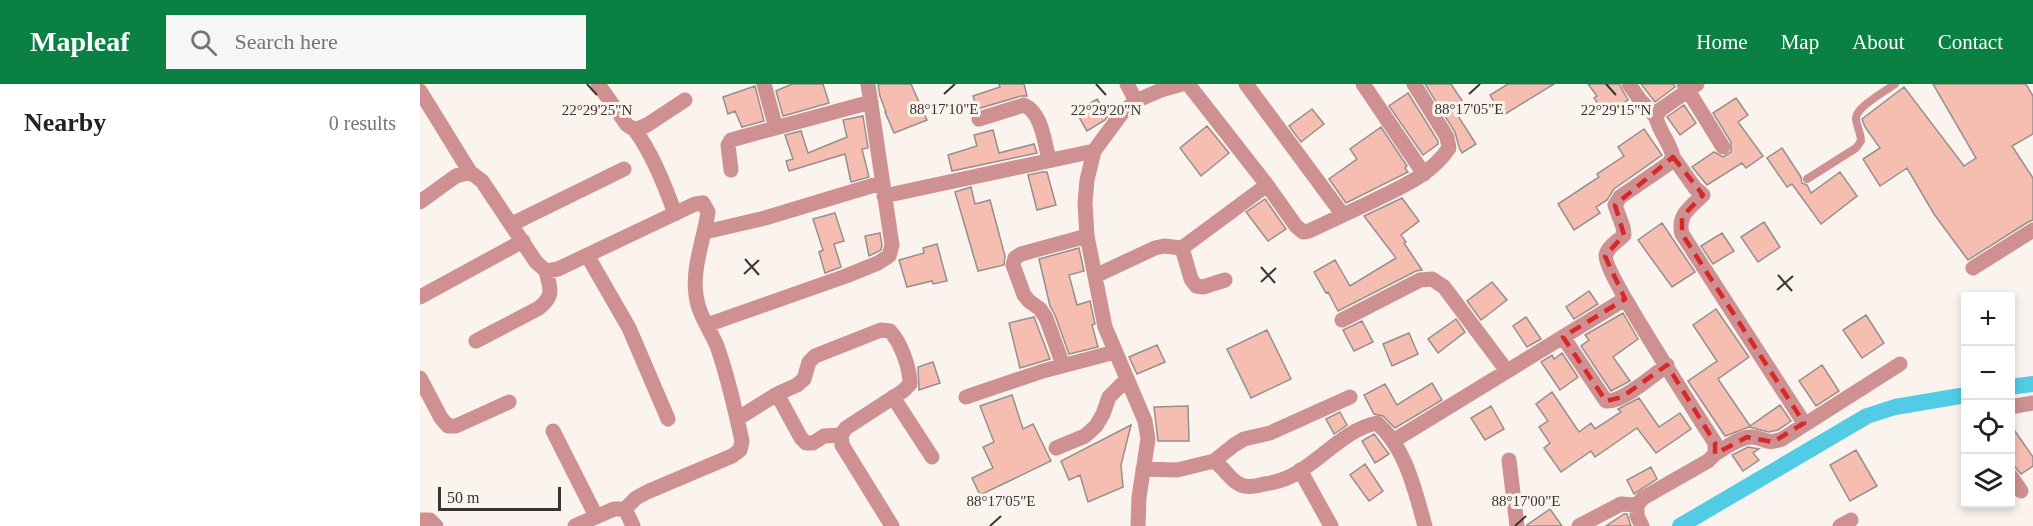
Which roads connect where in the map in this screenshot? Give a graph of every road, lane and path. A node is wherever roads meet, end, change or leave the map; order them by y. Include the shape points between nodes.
1 (598, 84) edge
2 (764, 84) edge
3 (868, 84) edge
4 (1127, 84) edge
5 (1182, 84) edge
6 (1188, 84) edge
7 (1246, 84) edge
8 (1363, 84) edge
9 (1414, 84) edge
10 (1629, 84) edge
11 (1895, 84) edge
12 (1690, 86) edge
13 (420, 91) edge
14 (685, 100) dead end
15 (1136, 101) junction
16 (871, 102) junction
17 (1656, 117) junction
18 (979, 119) dead end
19 (776, 128) junction
20 (635, 130) junction
21 (1724, 147) dead end
22 (1094, 150) junction
23 (1673, 157) junction
24 (1049, 159) junction
25 (624, 170) dead end
26 (731, 170) dead end
27 (470, 172) junction
28 (1424, 174) junction
29 (1807, 179) dead end
30 (1267, 185) junction
31 (883, 190) junction
32 (420, 202) edge
33 (675, 214) junction
34 (1343, 215) junction
35 (512, 224) junction
36 (2033, 230) edge
37 (705, 232) junction
38 (1087, 236) junction
39 (523, 241) junction
40 (1182, 248) junction
41 (588, 255) junction
42 (1973, 268) dead end
43 (546, 271) junction
44 (1095, 276) junction
45 (1225, 279) dead end
46 (420, 297) edge
47 (1625, 299) junction
48 (1342, 320) dead end
49 (707, 325) junction
50 (1563, 337) junction
51 (476, 341) dead end
52 (1115, 352) junction
53 (1900, 364) dead end
54 (1063, 365) junction
55 (1667, 366) junction
56 (1507, 371) junction
57 (420, 378) edge
58 (1127, 379) junction
59 (777, 394) junction
60 (893, 397) junction
61 (966, 397) dead end
62 (1350, 398) dead end
63 (509, 402) dead end
64 (2033, 403) edge
65 (2015, 405) edge
66 (668, 419) dead end
67 (737, 419) junction
68 (1804, 423) junction
69 (553, 431) dead end
70 (841, 435) junction
71 (1393, 441) junction
72 (1056, 448) dead end
73 (1715, 454) junction
74 (932, 457) dead end
75 (1509, 460) dead end
76 (1214, 461) junction
77 (1143, 469) junction
78 (1300, 470) junction
79 (2015, 482) edge
80 (2021, 491) dead end
81 (1637, 505) junction
82 (625, 508) junction
83 (596, 516) junction
84 (420, 520) edge
85 (436, 526) edge
86 (575, 526) edge
87 (633, 526) edge
88 (892, 526) edge
89 (1138, 526) edge
90 (1331, 526) edge
91 (1425, 526) edge
92 (1517, 526) edge
93 (1579, 526) edge
94 (1642, 526) edge

1 - 20 street via 627,125
2 - 19 street
3 - 16 street
4 - 15 street
5 - 15 street
6 - 30 street
7 - 34 street
8 - 28 street
9 - 28 street via 1447,137 1449,148
10 - 17 street
11 - 29 lane via 1856,114 1861,133 1856,148
12 - 17 street
12 - 21 street
13 - 27 street
14 - 20 street
15 - 22 street
16 - 19 street
16 - 31 street
17 - 23 street
18 - 24 street via 1024,105 1032,109
19 - 26 street via 729,141
20 - 33 street
22 - 24 street
22 - 38 street via 1085,203
23 - 47 street via 1614,205 1624,235 1605,256
23 - 68 street via 1703,195 1682,217 1682,234
24 - 31 street
25 - 35 street
27 - 32 street via 456,176
27 - 35 street via 482,181
28 - 34 street
30 - 34 street via 1303,232
30 - 40 street
31 - 37 street
31 - 49 street via 892,245 889,256 846,276
33 - 37 street via 703,203 708,212
33 - 41 street
35 - 39 street
36 - 42 street
37 - 49 street via 695,276 699,311
38 - 44 street
38 - 54 street via 1021,254 1013,265 1024,295 1046,318
39 - 43 street
39 - 46 street
40 - 44 street via 1155,248
40 - 45 street via 1196,286
41 - 43 street
41 - 66 street via 628,328
43 - 51 street via 551,292 548,301
44 - 52 street via 1105,327
47 - 50 street
47 - 55 street
48 - 56 street via 1420,280 1432,279 1444,287
49 - 67 street via 724,366
50 - 55 street via 1606,401 1622,397
50 - 56 street
52 - 54 street
52 - 58 street
53 - 68 street
54 - 61 street
55 - 73 street via 1715,443
56 - 71 street
57 - 63 street via 448,426
58 - 72 street via 1109,397 1096,426 1085,436
58 - 77 street via 1145,421 1148,439
59 - 60 street via 804,379 815,356 881,330 896,337 910,375 910,384
59 - 67 street
59 - 70 street via 806,443
60 - 70 street
60 - 74 street
62 - 76 street via 1270,433 1244,439
64 - 65 street
67 - 82 street via 740,450 647,492
68 - 73 street via 1782,439 1765,442 1747,437
69 - 83 street
70 - 88 street via 842,445
71 - 78 street via 1377,423 1367,425
71 - 91 street via 1414,487
73 - 81 street
75 - 92 street
76 - 77 street via 1177,470
76 - 78 street via 1242,486 1280,481
77 - 89 street
78 - 90 street
79 - 80 street
81 - 93 street via 1621,504
81 - 94 street
82 - 83 street
82 - 87 street
83 - 86 street
84 - 85 street via 430,520

